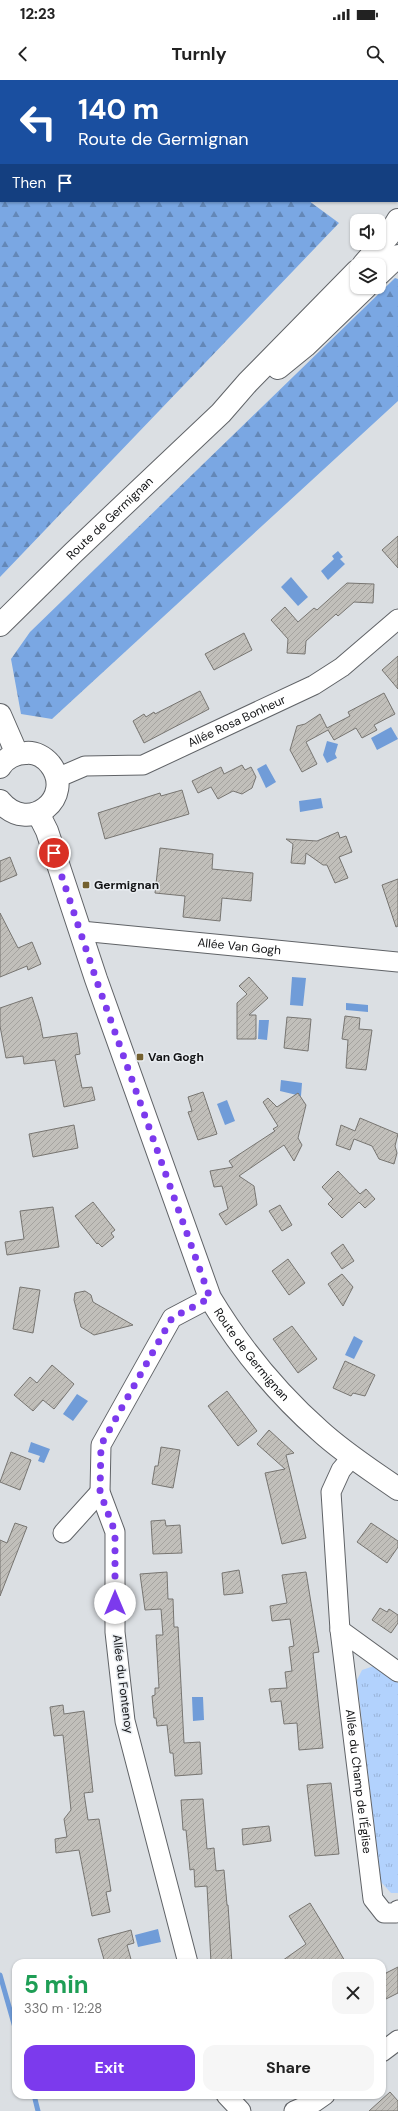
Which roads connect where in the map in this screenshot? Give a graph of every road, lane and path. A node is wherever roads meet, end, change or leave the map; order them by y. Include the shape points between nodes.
1 (398, 220) edge
2 (398, 256) edge
3 (369, 258) edge
4 (386, 267) edge
5 (350, 278) edge
6 (359, 294) edge
7 (221, 413) junction
8 (398, 619) edge
9 (0, 625) edge
10 (0, 715) edge
11 (18, 754) junction
12 (0, 767) edge
13 (57, 778) junction
14 (2, 808) edge
15 (38, 813) junction
16 (81, 932) junction
17 (398, 962) edge
18 (210, 1298) junction
19 (352, 1457) junction
20 (398, 1489) edge
21 (100, 1492) junction
22 (63, 1533) dead end
23 (340, 1630) junction
24 (398, 1672) edge
25 (398, 1910) edge
26 (187, 1959) edge
27 (230, 2099) edge
28 (319, 2099) edge
29 (241, 2111) edge
30 (294, 2111) edge

1 - 3 street
2 - 4 street
5 - 7 street, Route de Germignan
6 - 7 street, Route de Germignan via 305,346
7 - 9 street, Route de Germignan via 73,552
8 - 13 street, Allée Rosa Bonheur via 342,668 300,692 143,765 85,766
10 - 11 street
11 - 12 street via 9,758
11 - 13 street via 38,755 47,760
13 - 15 street via 54,799
14 - 15 street via 21,815
15 - 16 street, Route de Germignan via 47,831
16 - 17 street, Allée Van Gogh
16 - 18 street, Route de Germignan
18 - 19 street, Route de Germignan via 223,1319 285,1396 319,1431
18 - 21 street, Allée du Fontenoy via 172,1318 101,1445
19 - 20 street, Route de Germignan
19 - 23 street, Allée du Champ de l'Église via 341,1470 332,1492
21 - 22 street
21 - 26 street, Allée du Fontenoy via 115,1532 116,1632 125,1720
23 - 24 street
23 - 25 street, Allée du Champ de l'Église via 373,1899 384,1913 396,1913
27 - 29 street
28 - 30 street

